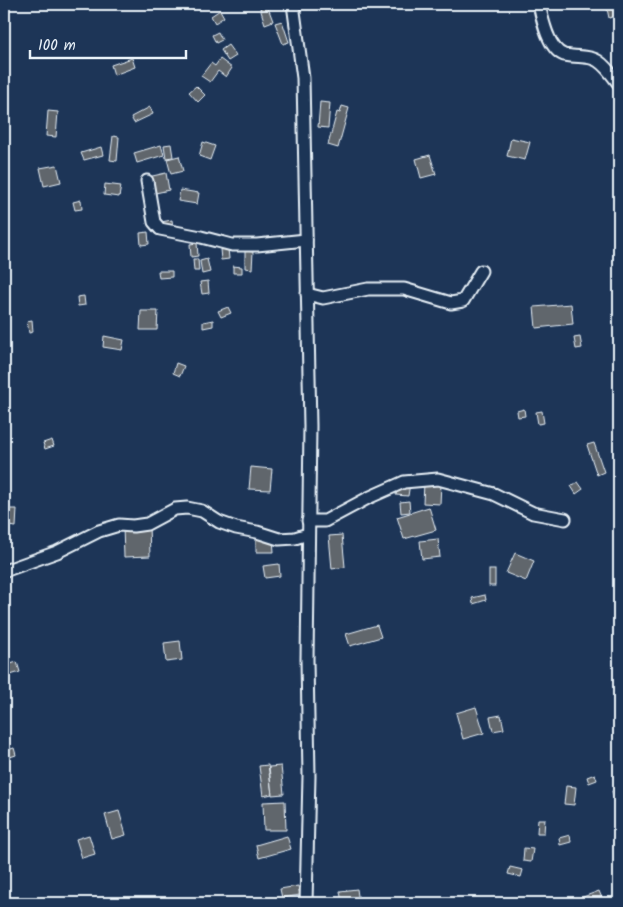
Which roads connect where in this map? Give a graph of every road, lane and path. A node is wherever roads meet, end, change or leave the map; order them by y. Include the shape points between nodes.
1 (293, 4) edge
2 (539, 4) edge
3 (619, 84) edge
4 (146, 181) dead end
5 (306, 240) junction
6 (481, 271) dead end
7 (307, 294) junction
8 (565, 519) dead end
9 (308, 520) junction
10 (308, 534) junction
11 (4, 571) edge
12 (306, 903) edge

1 - 5 street via 303,78
2 - 3 street via 550,41 559,52 597,60
4 - 5 street via 154,222 160,229 232,245
5 - 7 street
6 - 7 street via 463,301 451,303 404,289 368,289 323,298
7 - 9 street
8 - 9 street via 532,513 494,494 438,479 404,482 325,521
9 - 10 street
10 - 11 street via 279,538 236,528 202,511 175,509 147,524 119,525 99,531 57,552
10 - 12 street

